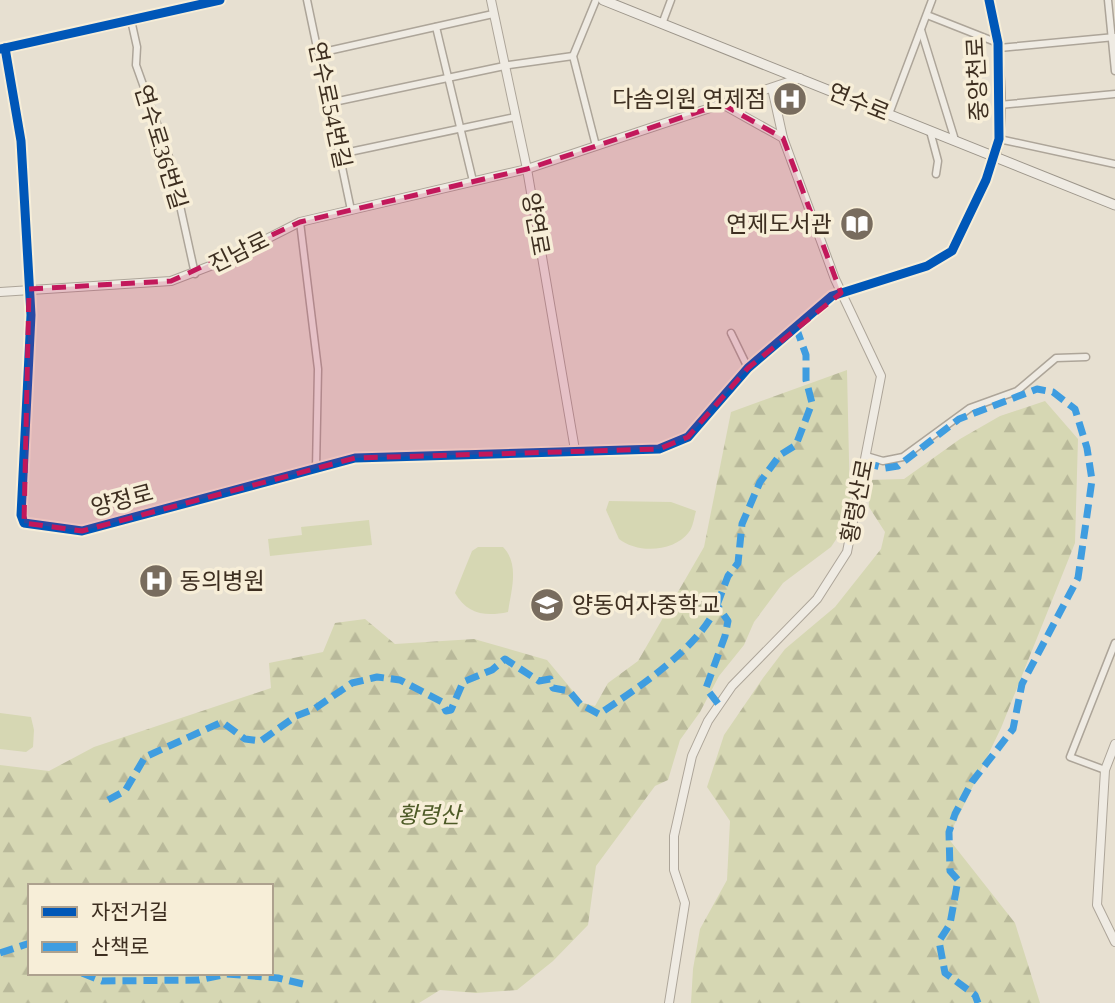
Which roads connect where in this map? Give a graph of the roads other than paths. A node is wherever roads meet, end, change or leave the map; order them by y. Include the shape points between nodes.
1 (220, 0) edge
2 (307, 0) edge
3 (491, 0) edge
4 (596, 0) edge
5 (603, 0) edge
6 (671, 0) edge
7 (932, 0) edge
8 (989, 0) edge
9 (1108, 0) edge
10 (203, 2) edge
11 (494, 14) junction
12 (926, 15) junction
13 (131, 20) junction
14 (662, 24) junction
15 (436, 27) junction
16 (921, 30) junction
17 (1114, 37) edge
18 (998, 46) junction
19 (2, 49) edge
20 (319, 53) junction
21 (573, 56) junction
22 (505, 67) junction
23 (1115, 71) edge
24 (449, 78) junction
25 (800, 78) junction
26 (772, 88) junction
27 (1115, 93) edge
28 (330, 103) junction
29 (722, 104) junction
30 (999, 105) junction
31 (889, 114) junction
32 (515, 117) junction
33 (460, 128) junction
34 (929, 130) junction
35 (783, 138) junction
36 (999, 139) junction
37 (955, 140) junction
38 (596, 146) junction
39 (340, 154) junction
40 (996, 156) junction
41 (1115, 164) edge
42 (527, 169) junction
43 (936, 174) dead end
44 (472, 181) junction
45 (1115, 205) edge
46 (351, 210) junction
47 (300, 222) junction
48 (195, 274) junction
49 (29, 289) junction
50 (0, 292) edge
51 (841, 293) junction
52 (731, 332) dead end
53 (1086, 358) dead end
54 (748, 368) junction
55 (575, 450) junction
56 (866, 456) junction
57 (316, 469) junction
58 (1115, 643) edge
59 (1115, 744) edge
60 (1105, 770) junction
61 (1115, 942) edge
62 (669, 1003) edge

1 - 10 main road
2 - 20 street, 연수로54번길
3 - 11 street, 양연로
4 - 21 street
5 - 14 main road, 연수로
6 - 14 street
7 - 12 street
8 - 18 street, 중앙천로
9 - 17 street
10 - 13 main road
11 - 15 street
11 - 22 street, 양연로
12 - 16 street
12 - 18 street, 중앙천로
13 - 19 main road
13 - 48 street, 연수로36번길 via 136,65 170,160
14 - 25 main road, 연수로
15 - 20 street
15 - 24 street
16 - 31 street
16 - 37 street
17 - 18 street
17 - 23 street
18 - 30 street, 중앙천로
19 - 49 street, 양정로 via 21,141
20 - 28 street, 연수로54번길
21 - 22 street
21 - 38 street
22 - 24 street
22 - 32 street, 양연로
24 - 28 street
24 - 33 street
25 - 26 street, 진남로
25 - 31 main road, 연수로
26 - 29 street, 진남로
26 - 35 street, 황령산로
27 - 30 street
28 - 39 street, 연수로54번길
29 - 35 street
29 - 38 street, 진남로
30 - 36 street, 중앙천로
31 - 34 main road, 연수로
32 - 33 street
32 - 42 street, 양연로
33 - 39 street
33 - 44 street
34 - 37 main road, 연수로
34 - 43 street via 938,161
35 - 51 street, 황령산로
36 - 40 street, 중앙천로
36 - 41 street
37 - 40 main road, 연수로
38 - 42 street, 진남로
39 - 46 street, 연수로54번길
40 - 45 main road, 연수로
40 - 51 street via 949,253 906,274
42 - 44 street, 진남로
42 - 55 street, 양연로
44 - 46 street, 진남로
46 - 47 street, 진남로
47 - 48 street, 진남로
47 - 57 street via 318,369
48 - 49 street, 진남로 via 171,281
49 - 50 street, 진남로
49 - 57 street, 양정로 via 32,315 24,523 82,531
51 - 54 street
51 - 56 street, 황령산로 via 881,376
52 - 54 street
53 - 56 street via 1056,358 1017,391 970,408 903,457 883,461
54 - 55 street via 688,437 659,449
55 - 57 street, 양정로 via 355,458
56 - 62 street, 황령산로 via 847,552 836,573 809,608 732,686 692,756 674,836 674,870 685,903
58 - 60 street via 1070,757
59 - 60 street
60 - 61 street via 1097,905

